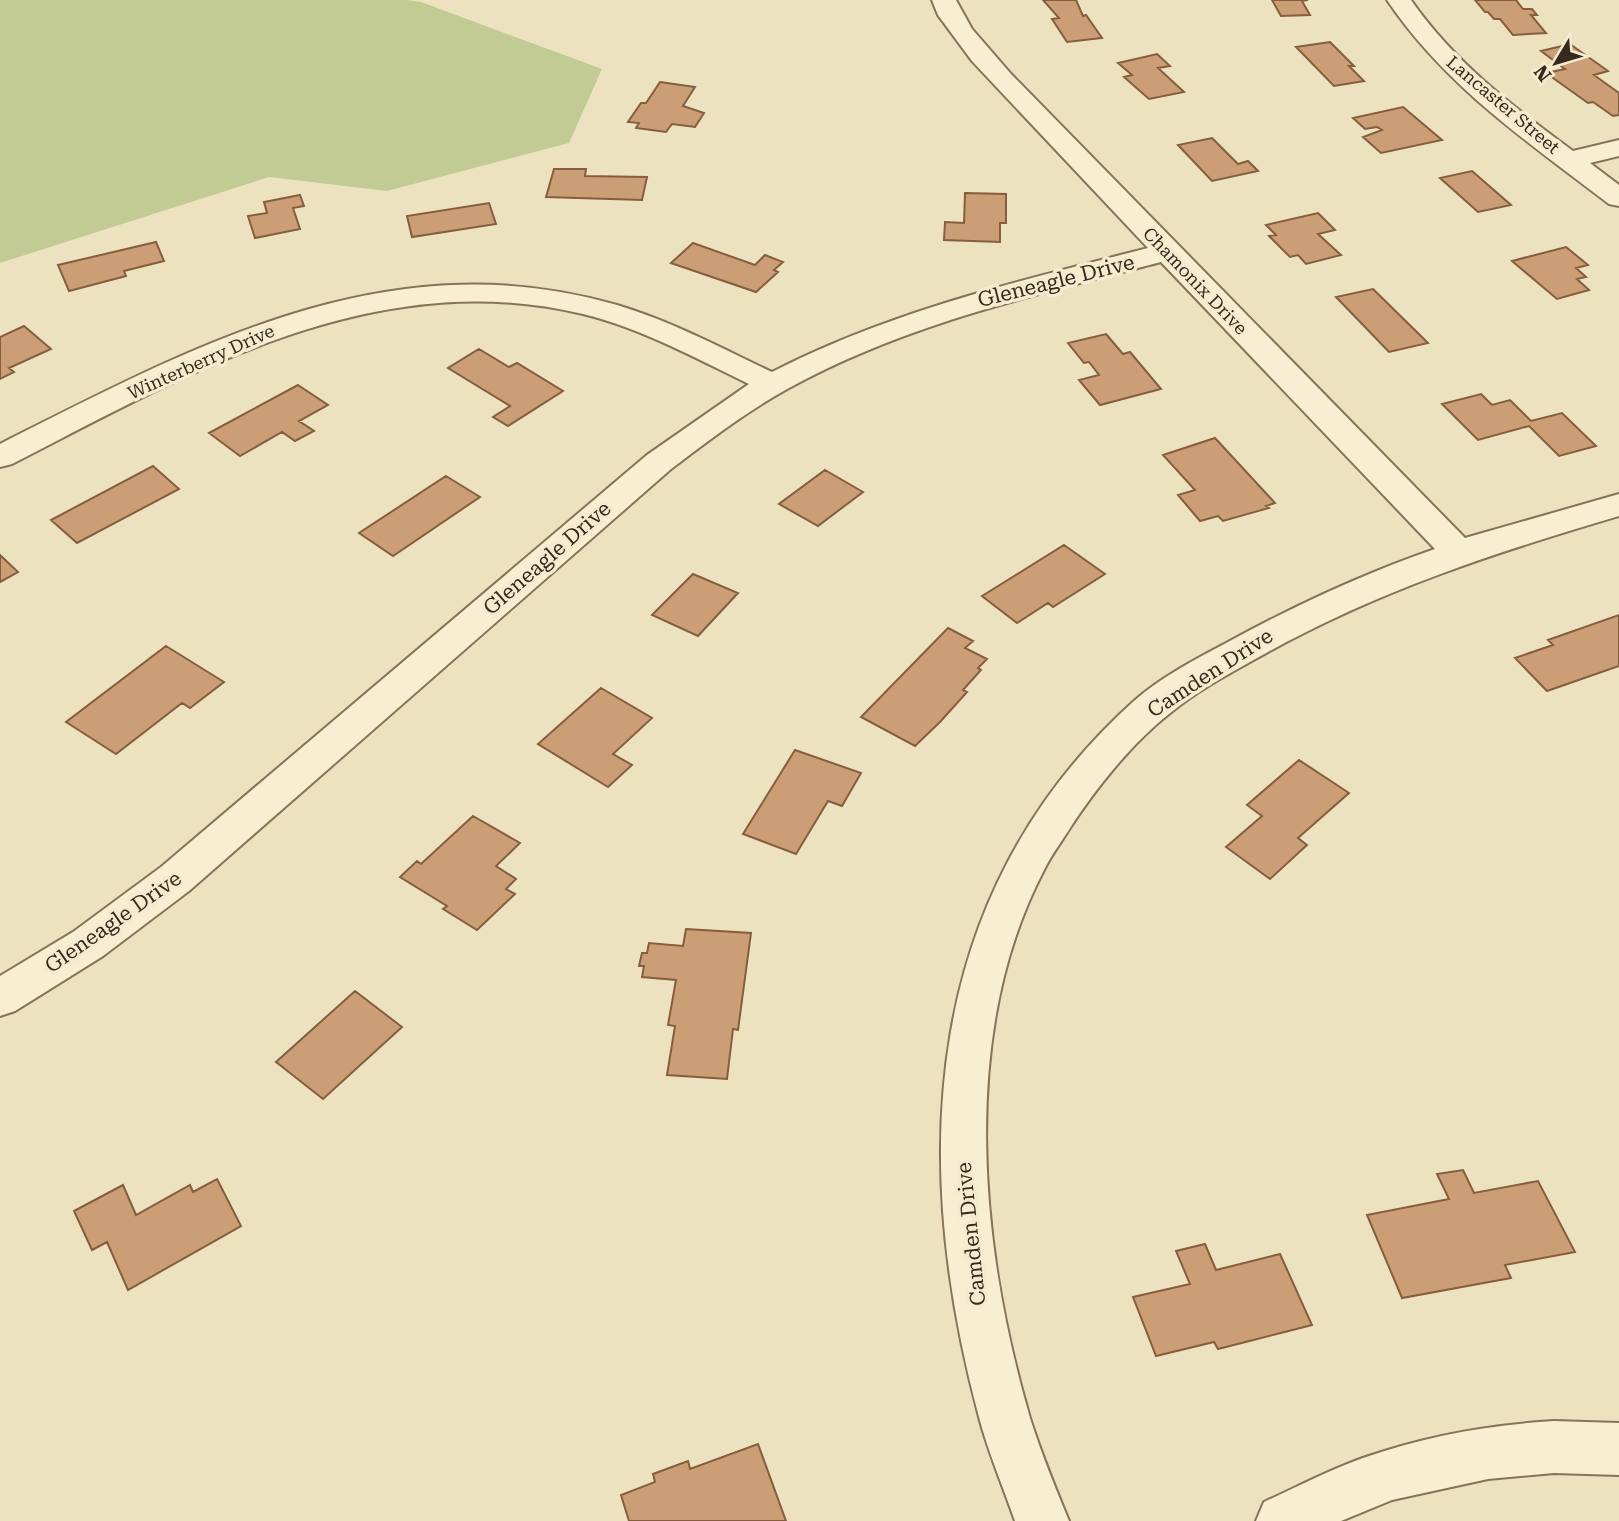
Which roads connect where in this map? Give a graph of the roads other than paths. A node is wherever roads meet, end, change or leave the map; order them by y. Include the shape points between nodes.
1 (944, 0) edge
2 (1399, 0) edge
3 (1619, 148) edge
4 (1569, 160) junction
5 (1619, 198) edge
6 (1168, 253) junction
7 (774, 384) junction
8 (0, 457) edge
9 (1619, 505) edge
10 (1459, 553) junction
11 (0, 998) edge
12 (1619, 1449) edge
13 (1042, 1521) edge
14 (1283, 1521) edge

1 - 6 street, Chamonix Drive via 964,37
2 - 4 street, Lancaster Street via 1421,32 1460,72
3 - 4 street
4 - 5 street, Lancaster Street
6 - 7 street, Gleneagle Drive via 963,304 893,328
6 - 10 street, Chamonix Drive
7 - 8 street, Winterberry Drive via 645,324 583,305 507,293 412,298 344,309 237,342
7 - 11 street, Gleneagle Drive via 659,461 175,879 88,944
9 - 10 street, Camden Drive
10 - 13 street, Camden Drive via 1374,584 1283,627 1149,709 1090,768 1055,813 1018,876 989,947 973,1012 962,1100 963,1198 977,1303 1004,1417
12 - 14 street via 1503,1450 1413,1468

